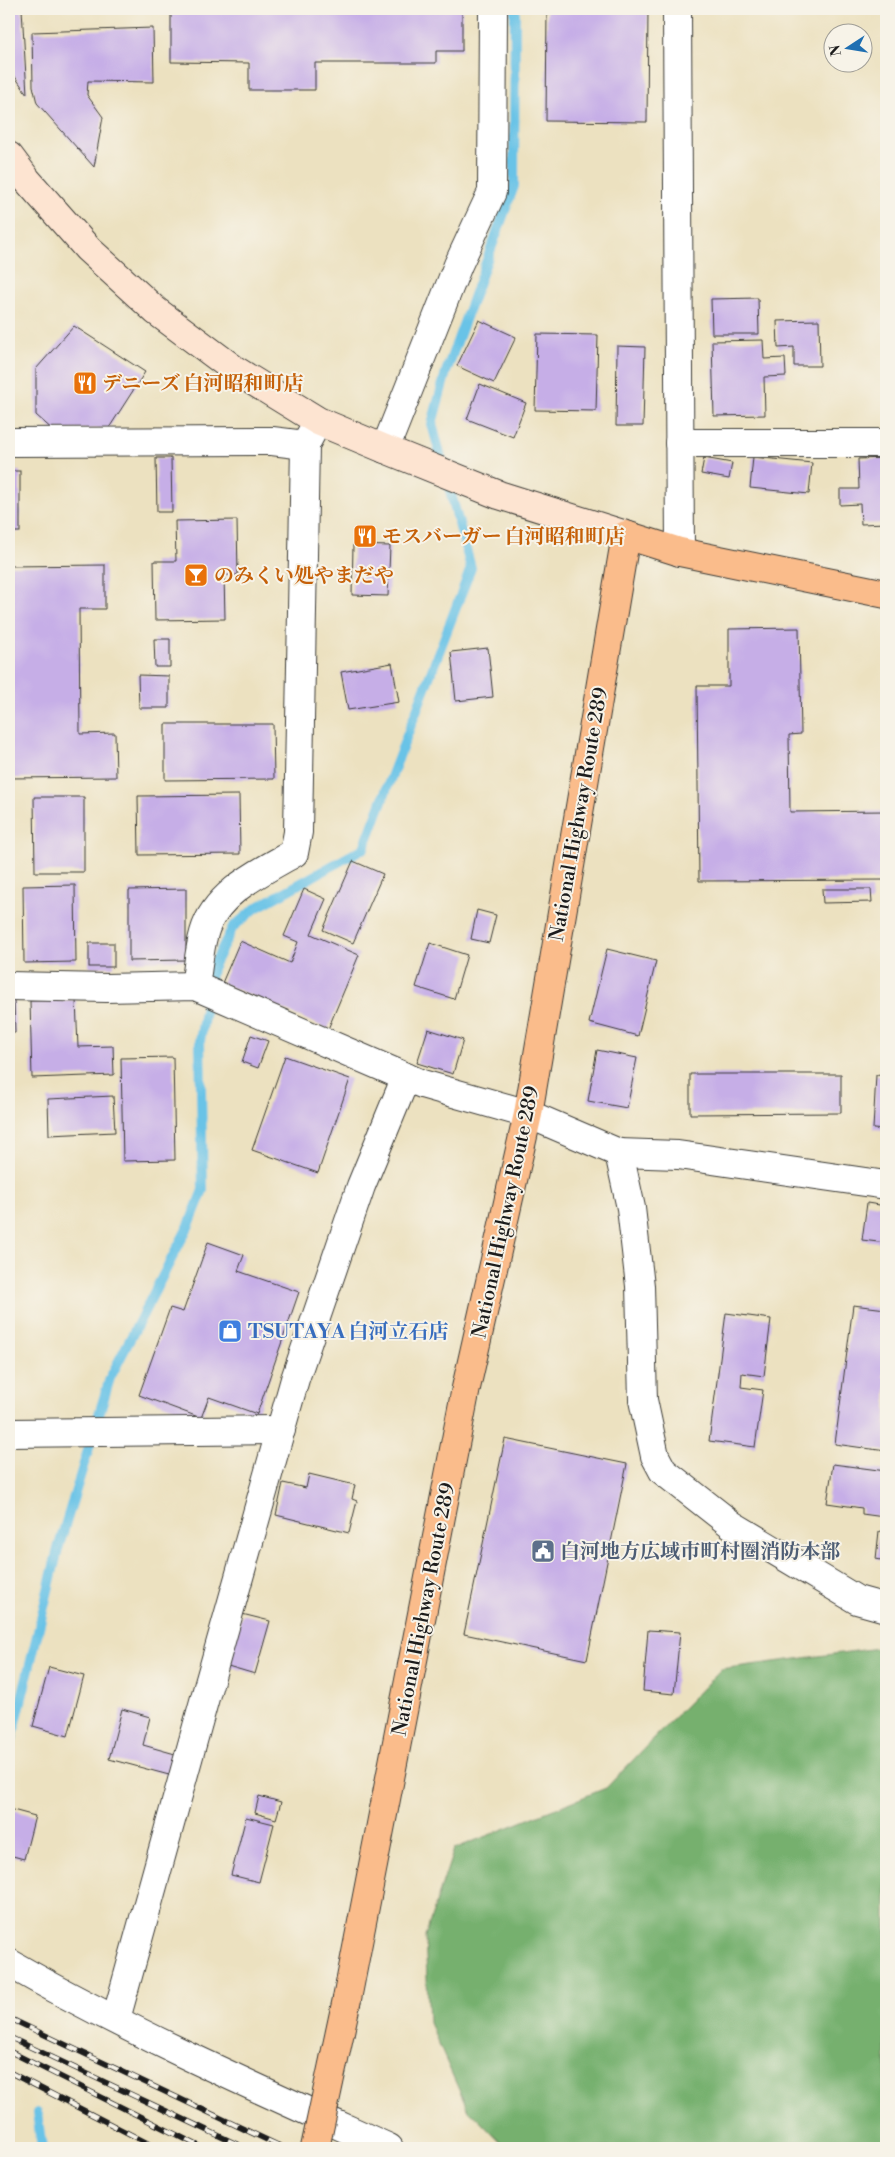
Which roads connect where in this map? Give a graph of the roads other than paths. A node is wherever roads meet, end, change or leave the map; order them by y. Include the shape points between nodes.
1 (493, 9) edge
2 (677, 9) edge
3 (9, 156) edge
4 (318, 421) junction
5 (9, 442) edge
6 (679, 443) junction
7 (886, 443) edge
8 (305, 445) junction
9 (385, 449) junction
10 (626, 535) junction
11 (680, 552) junction
12 (886, 594) edge
13 (9, 986) edge
14 (195, 986) junction
15 (406, 1077) junction
16 (528, 1114) junction
17 (620, 1153) junction
18 (886, 1185) edge
19 (281, 1430) junction
20 (9, 1434) edge
21 (886, 1608) edge
22 (9, 1963) edge
23 (116, 2019) junction
24 (315, 2148) edge
25 (389, 2148) edge

1 - 9 street via 492,192 458,265
2 - 6 street
3 - 4 street via 88,249 156,311 235,370
4 - 8 street
4 - 9 street
5 - 8 street via 272,441
6 - 7 street
6 - 11 street
8 - 14 street via 298,832 294,853 227,896 214,909 204,932
9 - 10 street via 499,495
10 - 11 highway
10 - 16 highway, National Highway Route 289
11 - 12 highway
13 - 14 street
14 - 15 street
15 - 16 street
15 - 19 street via 361,1186 295,1379
16 - 17 street
16 - 24 highway, National Highway Route 289, bridge via 466,1388
17 - 18 street via 678,1155
17 - 21 street via 631,1208 640,1286 643,1400 655,1456 663,1472 732,1525 857,1600
19 - 20 street
19 - 23 street
22 - 23 street
23 - 25 street

